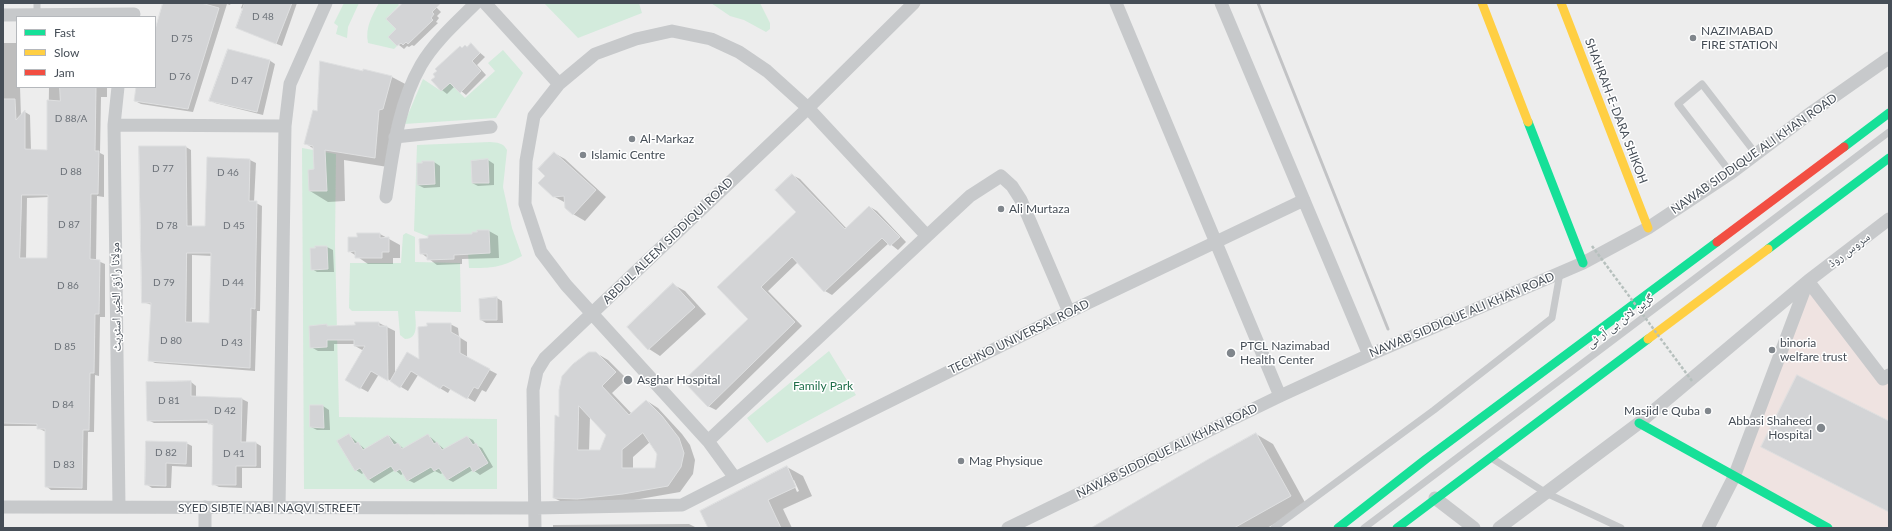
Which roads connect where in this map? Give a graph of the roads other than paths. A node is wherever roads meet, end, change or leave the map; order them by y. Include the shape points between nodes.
1 (326, 3) edge
2 (476, 3) edge
3 (485, 3) edge
4 (914, 3) edge
5 (1116, 3) edge
6 (1221, 3) edge
7 (1482, 3) edge
8 (1561, 3) edge
9 (37, 9) edge
10 (136, 11) edge
11 (3, 15) edge
12 (1889, 58) edge
13 (559, 84) junction
14 (118, 88) edge
15 (808, 108) junction
16 (1889, 113) edge
17 (114, 125) junction
18 (285, 126) junction
19 (491, 127) dead end
20 (1889, 132) edge
21 (395, 137) junction
22 (1756, 154) junction
23 (1889, 158) edge
24 (1731, 173) junction
25 (386, 197) dead end
26 (1304, 200) junction
27 (1889, 219) edge
28 (1648, 228) junction
29 (927, 236) junction
30 (1216, 241) junction
31 (1583, 263) junction
32 (1560, 273) junction
33 (1808, 281) junction
34 (1069, 312) junction
35 (592, 313) junction
36 (1369, 354) junction
37 (1889, 375) edge
38 (1280, 396) junction
39 (1639, 423) junction
40 (708, 441) junction
41 (1490, 457) junction
42 (1734, 477) junction
43 (735, 478) junction
44 (1546, 493) junction
45 (1436, 498) junction
46 (3, 507) edge
47 (119, 508) junction
48 (204, 508) junction
49 (279, 508) junction
50 (536, 508) junction
51 (205, 528) edge
52 (535, 528) edge
53 (1008, 528) edge
54 (1274, 528) edge
55 (1338, 528) edge
56 (1364, 528) edge
57 (1397, 528) edge
58 (1474, 528) edge
59 (1499, 528) edge
60 (1621, 528) edge
61 (1708, 528) edge
62 (1828, 528) edge

1 - 18 street via 290,84
2 - 21 street via 438,42 422,64 408,92
3 - 13 street
4 - 15 street, ABDUL ALEEM SIDDIQUI ROAD
5 - 30 street
6 - 26 street
7 - 31 main road
8 - 28 main road, SHAHRAH-E-DARA SHIKOH
9 - 10 street
9 - 11 street
12 - 22 street, NAWAB SIDDIQUE ALI KHAN ROAD
13 - 15 street via 595,54 636,39 672,31 711,39 739,52 767,71
13 - 35 street via 534,116 526,162 525,204 541,252
14 - 17 street, مولانا رازق الخیر اسٹریٹ
15 - 29 street
15 - 35 street, ABDUL ALEEM SIDDIQUI ROAD
16 - 55 main road via 1471,425
17 - 18 street
17 - 47 street, مولانا رازق الخیر اسٹریٹ
18 - 49 street
19 - 21 street
20 - 56 lane, گرین لائن بی آر ٹی
21 - 25 street
22 - 24 street, NAWAB SIDDIQUE ALI KHAN ROAD
22 - 24 lane via 1702,84 1678,104
23 - 41 main road
24 - 28 street, NAWAB SIDDIQUE ALI KHAN ROAD
26 - 30 street, TECHNO UNIVERSAL ROAD
26 - 36 street
27 - 33 street, سروس روڈ
28 - 31 street, NAWAB SIDDIQUE ALI KHAN ROAD
29 - 34 street via 970,196 1002,176 1020,200
29 - 40 street
30 - 34 street, TECHNO UNIVERSAL ROAD
30 - 38 street
31 - 32 street, NAWAB SIDDIQUE ALI KHAN ROAD
32 - 36 street, NAWAB SIDDIQUE ALI KHAN ROAD
32 - 54 lane via 1552,318 1434,410
33 - 37 street via 1883,379
33 - 39 street, سروس روڈ
33 - 42 street
34 - 43 street, TECHNO UNIVERSAL ROAD
35 - 40 street
35 - 50 street, ABDUL ALEEM SIDDIQUI ROAD via 544,358 537,371 533,390
36 - 38 street, NAWAB SIDDIQUE ALI KHAN ROAD
38 - 53 street, NAWAB SIDDIQUE ALI KHAN ROAD
39 - 42 main road
39 - 44 street, سروس روڈ
40 - 43 street
41 - 44 lane
41 - 45 main road
42 - 61 street
42 - 62 main road
43 - 50 street, TECHNO UNIVERSAL ROAD via 682,505
44 - 59 street, سروس روڈ
44 - 60 lane
45 - 57 main road
45 - 58 street
46 - 47 street, SYED SIBTE NABI NAQVI STREET
47 - 48 street, SYED SIBTE NABI NAQVI STREET
48 - 49 street, SYED SIBTE NABI NAQVI STREET
48 - 51 street
49 - 50 street, SYED SIBTE NABI NAQVI STREET
50 - 52 street, ABDUL ALEEM SIDDIQUI ROAD

